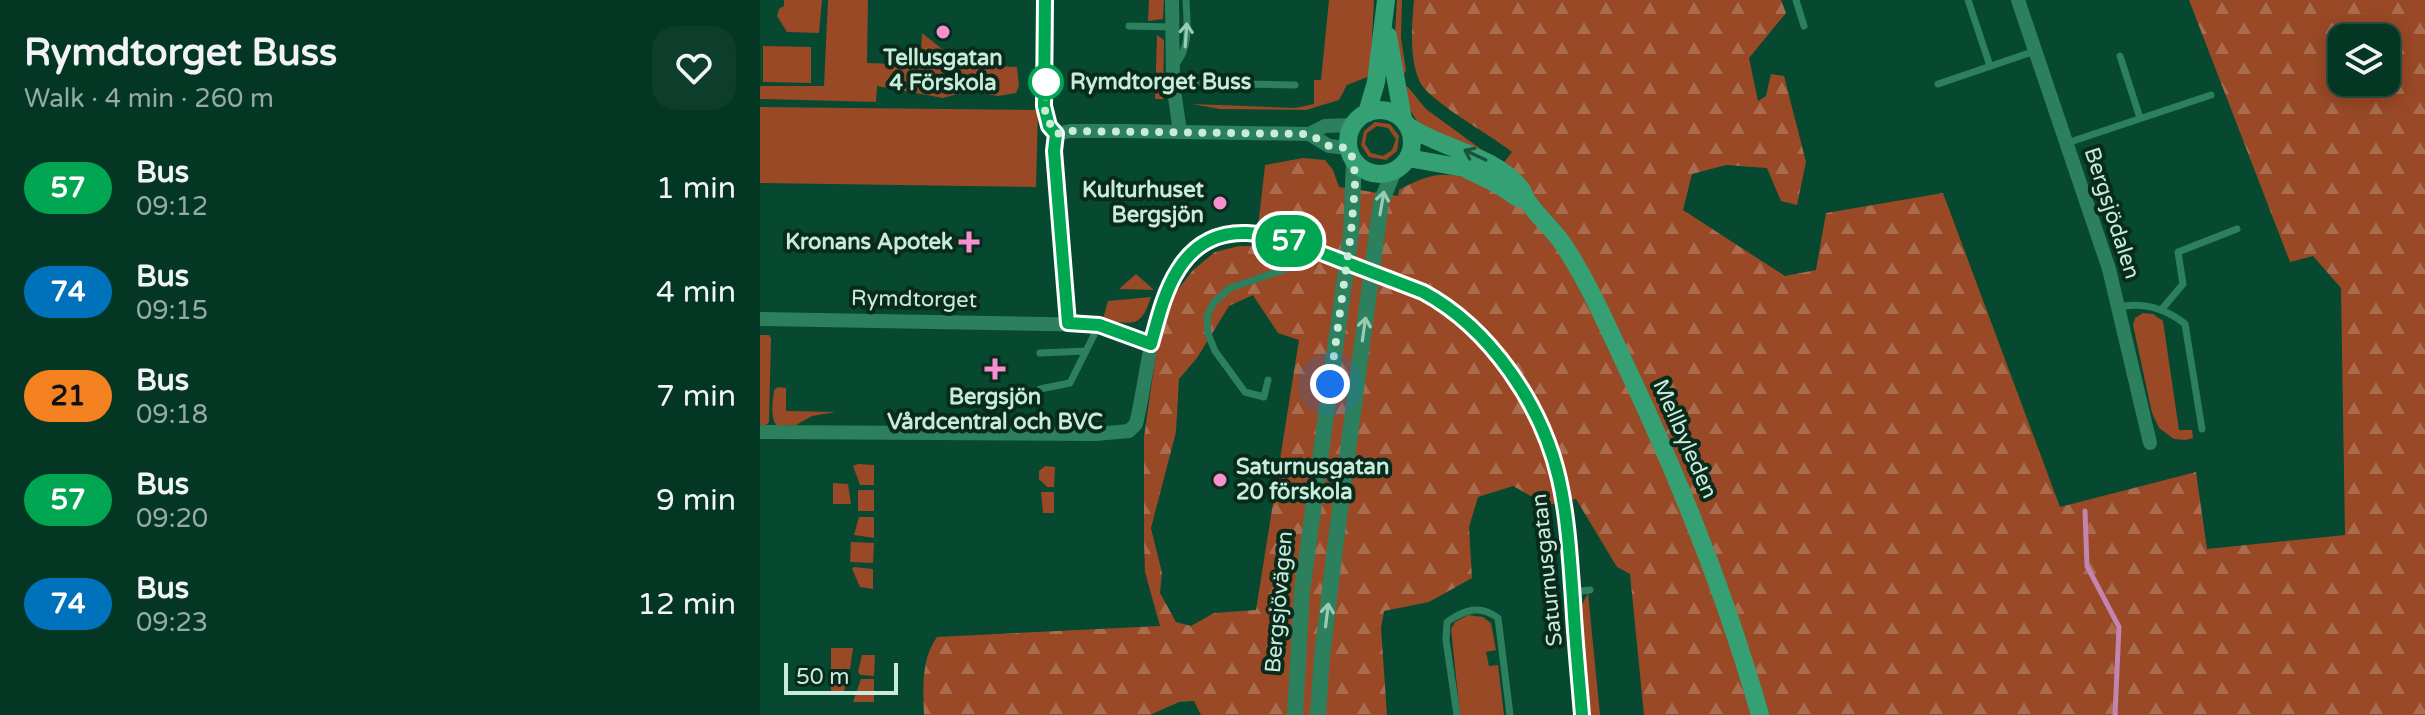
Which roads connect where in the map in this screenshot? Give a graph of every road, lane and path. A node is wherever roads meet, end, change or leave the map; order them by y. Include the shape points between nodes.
1 (1045, 0) edge
2 (1172, 0) edge
3 (1186, 0) edge
4 (1796, 0) edge
5 (1968, 0) edge
6 (2018, 0) edge
7 (1385, 5) edge
8 (1129, 26) dead end
9 (1804, 26) dead end
10 (1172, 27) junction
11 (2035, 51) junction
12 (2120, 56) dead end
13 (1990, 66) junction
14 (1173, 67) junction
15 (1173, 83) junction
16 (1938, 84) dead end
17 (1295, 85) dead end
18 (2211, 95) dead end
19 (1367, 113) junction
20 (2140, 118) junction
21 (1405, 123) junction
22 (1352, 125) junction
23 (1180, 132) junction
24 (1056, 134) junction
25 (1309, 134) junction
26 (2067, 143) junction
27 (1351, 154) junction
28 (1408, 158) junction
29 (1394, 171) junction
30 (1528, 202) junction
31 (2237, 229) dead end
32 (1299, 245) junction
33 (2118, 307) junction
34 (2162, 309) junction
35 (760, 319) edge
36 (1068, 323) junction
37 (1099, 325) junction
38 (1151, 344) junction
39 (1086, 351) junction
40 (1040, 353) dead end
41 (1268, 380) dead end
42 (1040, 389) dead end
43 (2202, 429) dead end
44 (760, 432) edge
45 (2150, 443) dead end
46 (1590, 590) dead end
47 (1572, 592) junction
48 (1295, 715) edge
49 (1318, 715) edge
50 (1457, 715) edge
51 (1510, 715) edge
52 (1582, 715) edge
53 (1760, 715) edge

1 - 24 street via 1044,106
2 - 10 street
14 -> 3 lane via 1187,43
4 - 9 lane
5 - 13 lane
6 - 11 street, Bergsjödalen
7 - 19 main road
7 - 21 main road
8 - 10 lane
10 - 14 street
11 - 13 lane
11 - 26 street, Bergsjödalen
12 - 20 lane
13 - 16 lane
14 - 15 street
15 - 17 lane
15 - 23 street
18 - 20 lane
19 - 21 main road via 1386,110
19 - 22 main road
20 - 26 lane
21 - 28 main road via 1412,142
30 -> 21 main road, Mellbyleden via 1522,188 1488,162
22 - 25 street via 1325,126
22 - 27 main road, Bergsjövägen
23 - 24 street
23 - 25 street
24 - 36 street
25 - 27 street
26 - 33 street, Bergsjödalen
27 - 29 main road via 1370,172
27 - 48 street, Bergsjövägen via 1351,233 1302,591
28 - 29 main road
28 - 30 main road, Mellbyleden via 1464,168
49 -> 29 street via 1381,202
30 - 53 main road, Mellbyleden via 1578,267 1642,399 1710,558
31 - 34 lane via 2178,252 2183,284
32 - 38 street, Saturnusgatan via 1248,232 1202,245 1178,270 1165,295
32 - 41 lane via 1286,269 1230,288 1207,316 1210,343 1245,392 1264,397
32 - 47 street, Saturnusgatan, bridge via 1423,292 1484,340 1513,377 1548,442 1559,479
33 - 34 lane via 2134,303
33 - 45 street, Bergsjödalen
34 - 43 lane via 2185,324
35 - 36 street, Rymdtorget
36 - 37 street, Rymdtorget
37 - 38 street
37 - 39 lane
38 - 44 street, Saturnusgatan via 1136,424 1129,431
39 - 40 lane
39 - 42 lane via 1070,383
46 - 47 lane
47 - 52 street, Saturnusgatan
50 - 51 lane via 1447,622 1472,609 1488,610 1498,618

